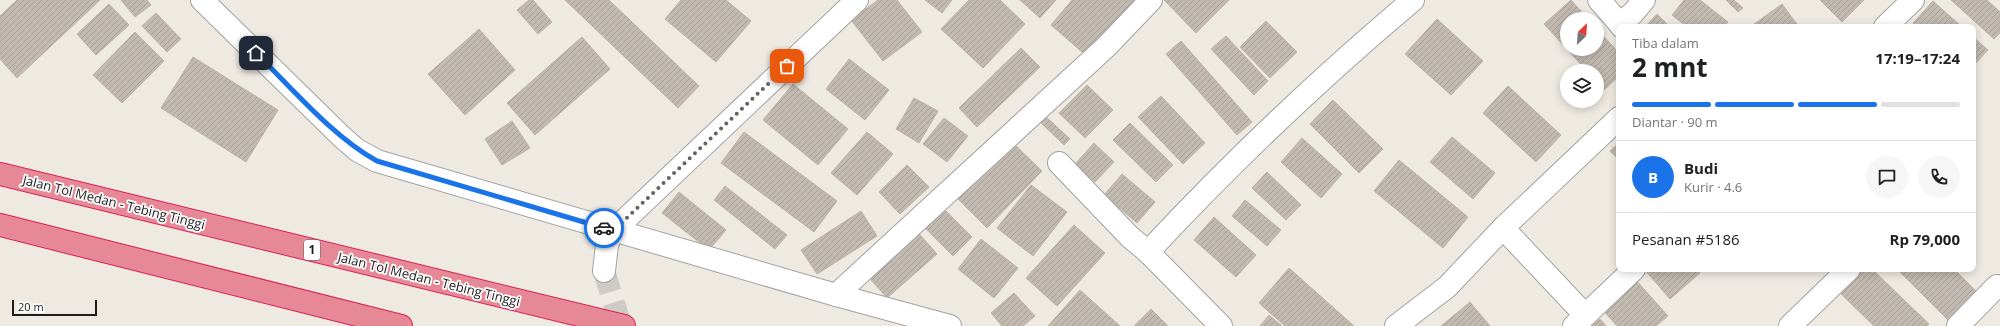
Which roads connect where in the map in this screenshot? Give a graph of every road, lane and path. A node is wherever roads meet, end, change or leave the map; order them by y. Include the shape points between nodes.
1 (202, 0) edge
2 (857, 0) edge
3 (1151, 0) edge
4 (1413, 0) edge
5 (1599, 0) edge
6 (1644, 0) edge
7 (1913, 0) edge
8 (1619, 24) edge
9 (1623, 24) edge
10 (1888, 24) edge
11 (1616, 121) edge
12 (1059, 163) dead end
13 (0, 174) edge
14 (0, 226) edge
15 (1503, 228) junction
16 (613, 231) junction
17 (1148, 252) junction
18 (604, 271) tunnel mouth
19 (1631, 272) edge
20 (1846, 272) edge
21 (1997, 286) dead end
22 (836, 296) junction
23 (1580, 320) edge
24 (401, 326) edge
25 (624, 326) edge
26 (950, 326) edge
27 (1221, 326) edge
28 (1396, 326) edge
29 (1790, 326) edge
30 (1958, 326) edge

1 - 16 street via 357,150 377,161
2 - 16 street
3 - 22 street via 1106,47
4 - 17 street via 1362,43 1238,158
5 - 8 street
6 - 9 street
7 - 10 street
11 - 15 street
12 - 17 street via 1130,237
13 - 25 highway, Jalan Tol Medan - Tebing Tinggi / 1
14 - 24 highway
15 - 23 street
15 - 28 street via 1447,287
16 - 18 street via 607,246
16 - 22 street
17 - 27 street
19 - 23 street
20 - 29 street
21 - 30 street
22 - 26 street

